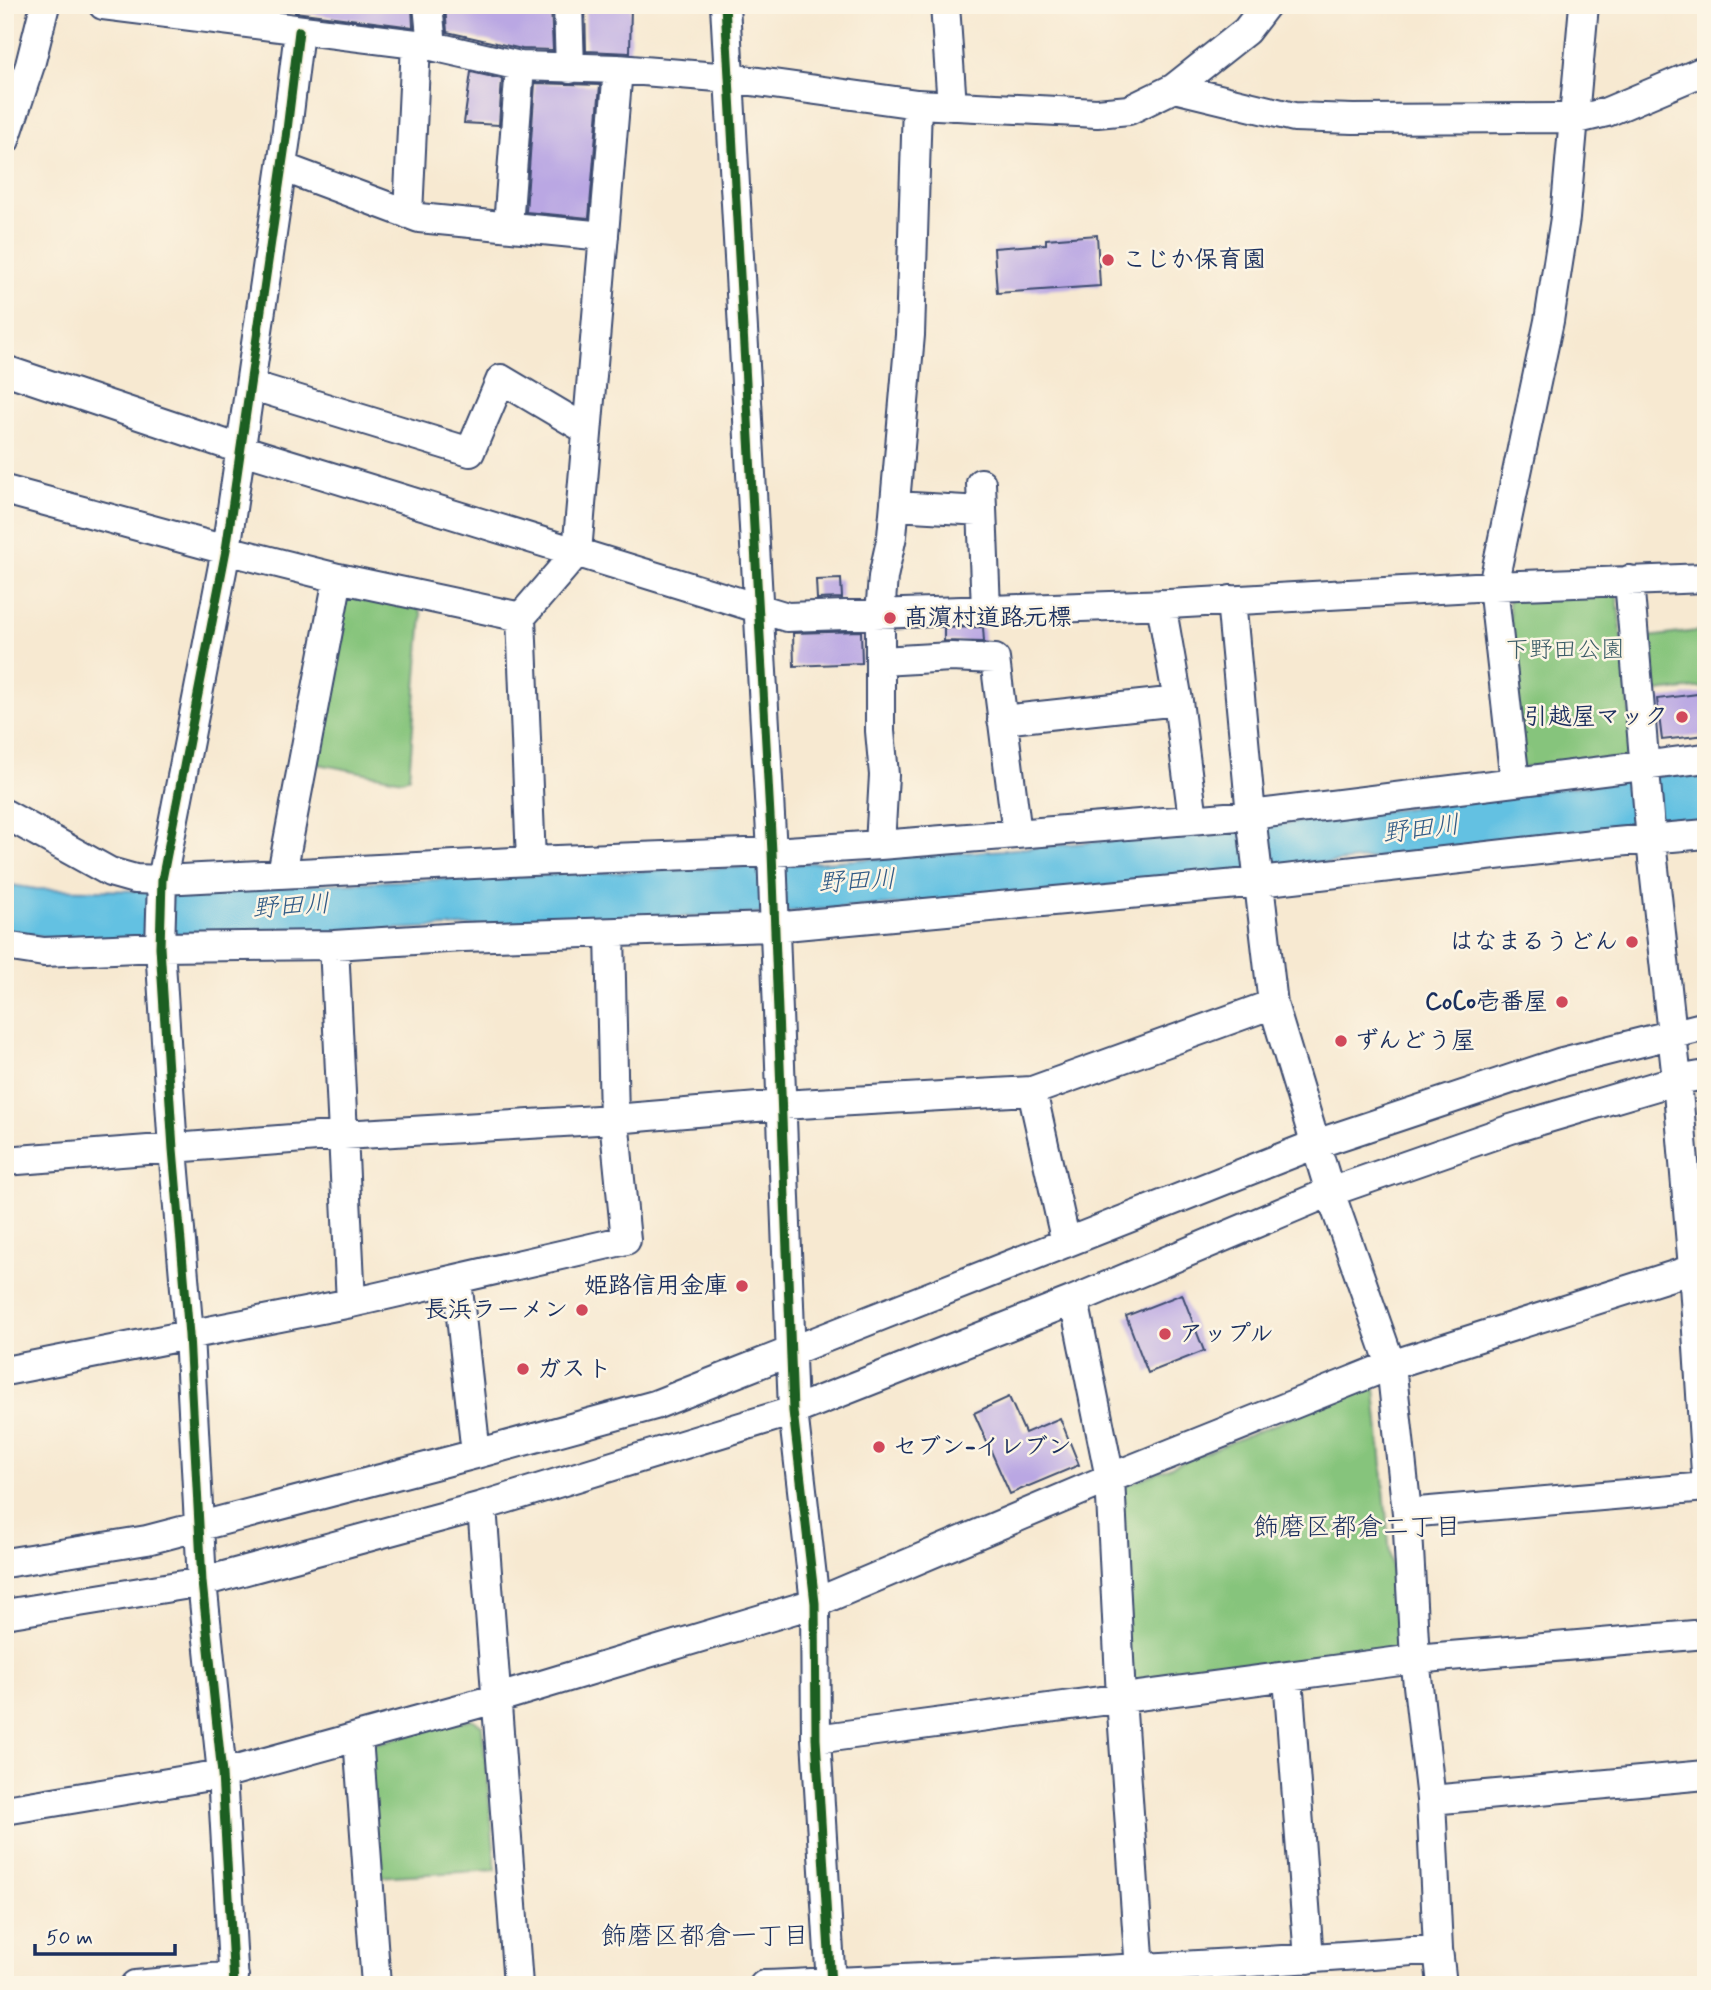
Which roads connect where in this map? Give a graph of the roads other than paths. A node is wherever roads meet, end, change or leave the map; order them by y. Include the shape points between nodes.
1 (45, 5) edge
2 (103, 5) edge
3 (428, 5) edge
4 (568, 5) edge
5 (725, 5) edge
6 (945, 5) edge
7 (1266, 5) edge
8 (1584, 5) edge
9 (299, 31) junction
10 (424, 45) junction
11 (520, 66) junction
12 (570, 69) junction
13 (618, 69) junction
14 (1706, 70) edge
15 (730, 78) junction
16 (1174, 88) junction
17 (918, 104) junction
18 (952, 106) junction
19 (1574, 120) junction
20 (5, 141) edge
21 (282, 167) junction
22 (408, 214) junction
23 (508, 226) junction
24 (604, 236) junction
25 (5, 370) edge
26 (250, 385) junction
27 (587, 429) junction
28 (240, 449) junction
29 (5, 490) edge
30 (895, 506) junction
31 (226, 550) junction
32 (577, 552) junction
33 (338, 578) junction
34 (1706, 578) edge
35 (1629, 580) junction
36 (1493, 586) junction
37 (1231, 600) junction
38 (1161, 604) junction
39 (758, 607) junction
40 (986, 609) junction
41 (880, 614) junction
42 (521, 617) junction
43 (881, 661) junction
44 (1178, 701) junction
45 (1002, 720) junction
46 (1706, 758) edge
47 (1646, 765) junction
48 (1515, 782) junction
49 (5, 814) edge
50 (1251, 815) junction
51 (1193, 820) junction
52 (1017, 834) junction
53 (1706, 834) edge
54 (1651, 841) junction
55 (880, 845) junction
56 (772, 852) junction
57 (531, 861) junction
58 (282, 873) junction
59 (162, 880) junction
60 (1259, 882) junction
61 (775, 927) junction
62 (610, 933) junction
63 (334, 945) junction
64 (5, 946) edge
65 (160, 947) junction
66 (1273, 1004) junction
67 (1706, 1026) edge
68 (1672, 1033) junction
69 (1706, 1075) edge
70 (1677, 1080) junction
71 (1032, 1091) junction
72 (781, 1105) junction
73 (614, 1119) junction
74 (343, 1135) junction
75 (1316, 1144) junction
76 (173, 1149) junction
77 (5, 1161) edge
78 (1330, 1192) junction
79 (1066, 1242) junction
80 (1700, 1266) edge
81 (457, 1280) junction
82 (1074, 1300) junction
83 (351, 1303) junction
84 (189, 1335) junction
85 (791, 1352) junction
86 (1391, 1365) junction
87 (5, 1371) edge
88 (793, 1411) junction
89 (476, 1454) junction
90 (1706, 1473) edge
91 (1110, 1478) junction
92 (1706, 1488) edge
93 (482, 1506) junction
94 (1407, 1513) junction
95 (199, 1525) junction
96 (5, 1563) edge
97 (201, 1569) junction
98 (815, 1602) junction
99 (5, 1614) edge
100 (1706, 1634) edge
101 (1415, 1659) junction
102 (1288, 1677) junction
103 (1121, 1698) junction
104 (495, 1699) junction
105 (358, 1737) junction
106 (816, 1739) junction
107 (222, 1774) junction
108 (1706, 1775) edge
109 (1431, 1800) junction
110 (5, 1810) edge
111 (1438, 1949) junction
112 (1309, 1959) junction
113 (1141, 1977) edge
114 (234, 1980) edge
115 (830, 1983) edge
116 (135, 1985) edge
117 (376, 1985) edge
118 (518, 1985) edge
119 (764, 1985) edge
120 (1442, 1985) edge

1 - 20 street
2 - 9 street
3 - 10 street
4 - 12 street
5 - 15 street
6 - 18 street
7 - 16 street via 1246,31
8 - 19 street
9 - 10 street
9 - 21 street
10 - 11 street
10 - 22 street
11 - 12 street
11 - 23 street
12 - 13 street
13 - 15 street
13 - 24 street
14 - 19 street via 1607,112
15 - 17 street
15 - 39 street
16 - 18 street via 1129,110 1097,113
16 - 19 street via 1294,117
17 - 18 street
17 - 30 street via 910,335
19 - 36 street via 1549,321
21 - 22 street
21 - 26 street
22 - 23 street
23 - 24 street
24 - 27 street
25 - 28 street
26 - 27 street via 470,452 501,379
26 - 28 street
27 - 32 street
28 - 31 street
28 - 32 street
29 - 31 street
30 - 40 street via 981,497
30 - 41 street
31 - 33 street
31 - 59 street
32 - 39 street
32 - 42 street
33 - 42 street
33 - 58 street
34 - 35 street
35 - 36 street
35 - 47 street
36 - 37 street
36 - 48 street
37 - 38 street
37 - 50 street
38 - 40 street
38 - 44 street
39 - 41 street via 787,617
39 - 56 street
40 - 41 street
41 - 43 street
42 - 57 street
43 - 45 street via 995,659
43 - 55 street via 884,775
44 - 45 street
44 - 51 street
45 - 52 street
46 - 47 street
47 - 48 street
47 - 54 street
48 - 50 street
49 - 59 street via 110,872
50 - 51 street
50 - 60 street
51 - 52 street
52 - 55 street
53 - 54 street
54 - 60 street
54 - 68 street
55 - 56 street
56 - 57 street
56 - 61 street
57 - 58 street
58 - 59 street
59 - 65 street
60 - 61 street
60 - 66 street
61 - 62 street
61 - 72 street
62 - 63 street
62 - 73 street
63 - 65 street
63 - 74 street
64 - 65 street via 44,953
65 - 76 street
66 - 71 street
66 - 75 street
67 - 68 street
68 - 70 street
68 - 75 street via 1562,1062
69 - 70 street
70 - 78 street via 1511,1129
70 - 80 street
71 - 72 street
71 - 79 street
72 - 73 street
72 - 85 street
73 - 74 street
73 - 81 street via 626,1240
74 - 76 street
74 - 83 street
75 - 78 street
75 - 79 street
76 - 77 street
76 - 84 street
78 - 82 street
78 - 86 street
79 - 85 street
80 - 86 street
80 - 90 street
81 - 83 street
81 - 89 street
82 - 88 street
82 - 91 street
83 - 84 street
84 - 87 street
84 - 95 street
85 - 88 street
85 - 89 street via 655,1405
86 - 91 street
86 - 94 street
88 - 93 street
88 - 98 street
89 - 95 street
91 - 98 street
91 - 103 street
92 - 94 street
93 - 97 street
93 - 104 street
94 - 101 street
95 - 96 street via 148,1540
95 - 97 street
97 - 99 street
97 - 107 street
98 - 104 street
98 - 106 street
100 - 101 street
101 - 102 street
101 - 109 street
102 - 103 street
102 - 112 street
103 - 106 street
103 - 113 street
104 - 105 street
104 - 118 street
105 - 107 street
105 - 117 street
106 - 115 street
107 - 110 street
107 - 114 street
108 - 109 street
109 - 111 street
111 - 112 street
111 - 120 street
112 - 113 street
113 - 115 street
114 - 116 street
115 - 119 street

